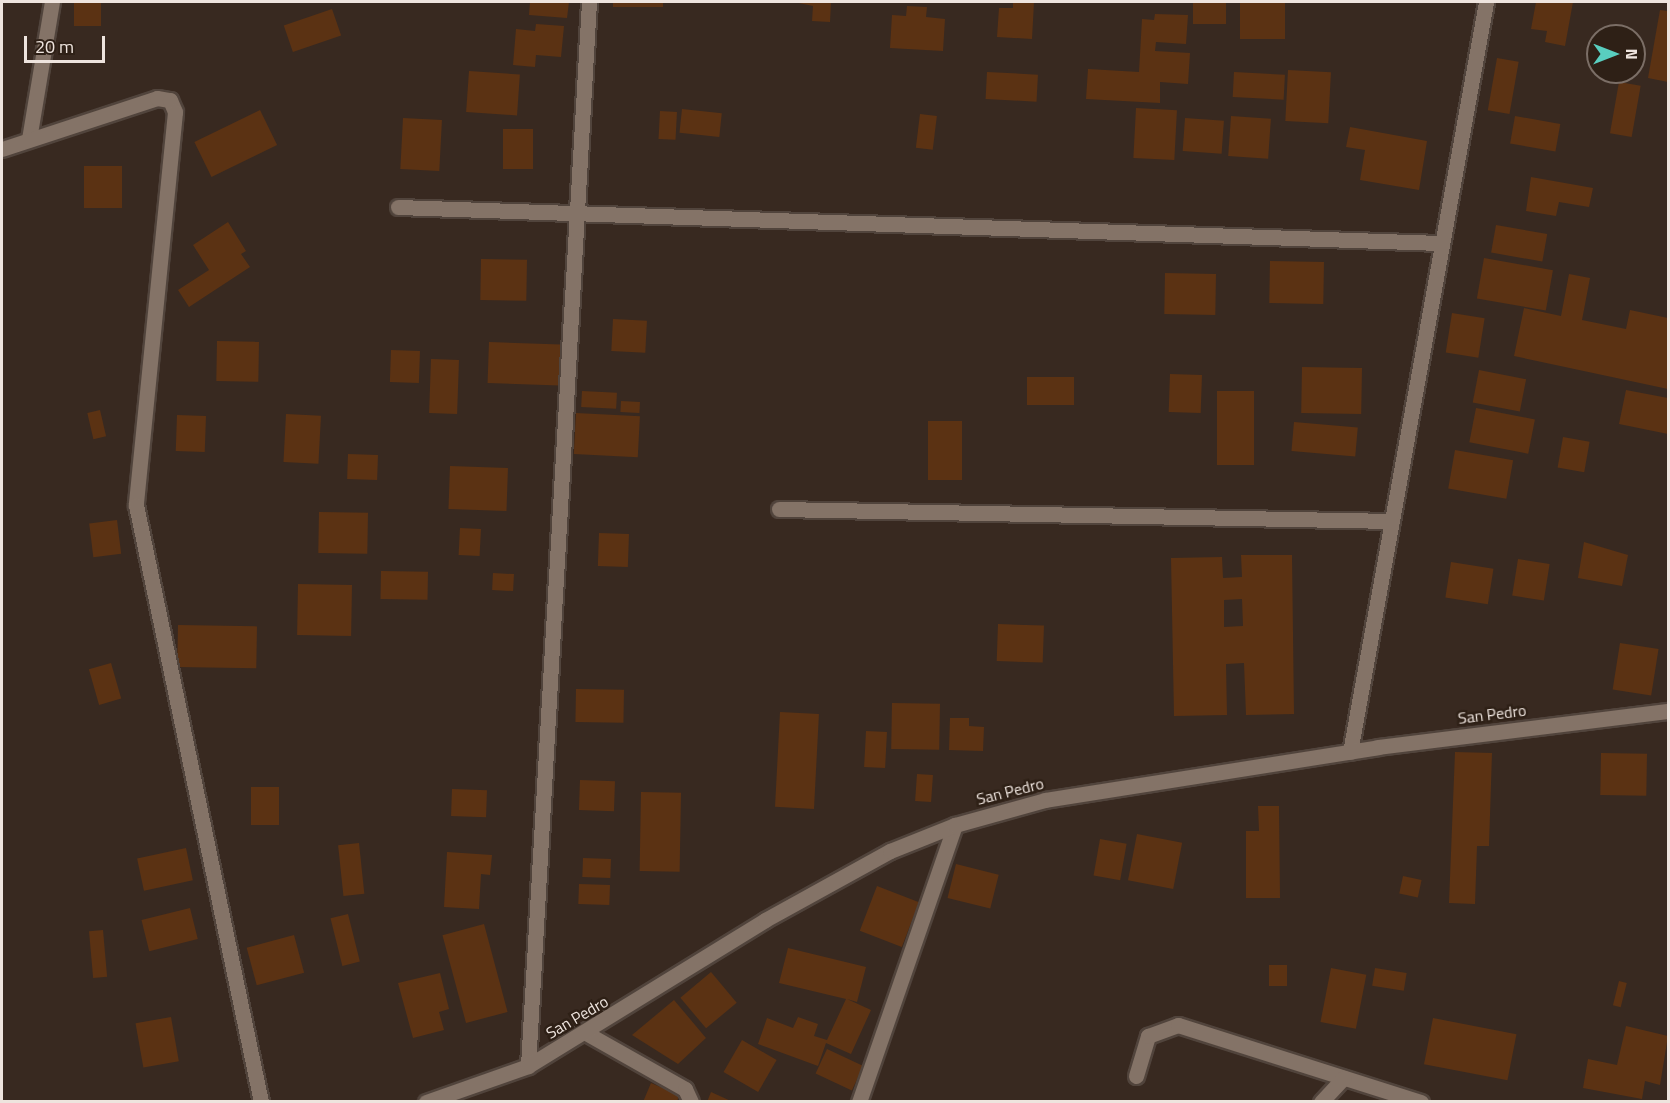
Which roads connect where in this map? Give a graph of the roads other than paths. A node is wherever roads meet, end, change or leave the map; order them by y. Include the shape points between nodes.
1 (52, 2) edge
2 (590, 2) edge
3 (1486, 2) edge
4 (29, 140) junction
5 (2, 149) edge
6 (399, 207) dead end
7 (578, 214) junction
8 (1441, 243) junction
9 (779, 509) dead end
10 (1392, 521) junction
11 (1668, 711) edge
12 (1350, 752) junction
13 (955, 825) junction
14 (586, 1033) junction
15 (528, 1066) junction
16 (1136, 1076) dead end
17 (1343, 1078) junction
18 (261, 1101) edge
19 (426, 1101) edge
20 (691, 1101) edge
21 (859, 1101) edge
22 (1321, 1101) edge
23 (1421, 1101) edge

1 - 4 street
2 - 7 street
3 - 8 street
4 - 5 street
4 - 18 street via 157,98 170,100 175,112 136,505
6 - 7 street
7 - 8 street
7 - 15 street
8 - 10 street
9 - 10 street
10 - 12 street
11 - 12 street, San Pedro
12 - 13 street, San Pedro via 1045,800
13 - 14 street, San Pedro via 890,851 776,915
13 - 21 street
14 - 15 street, San Pedro
14 - 20 street via 685,1089
15 - 19 street, San Pedro
16 - 17 street via 1148,1036 1178,1025
17 - 22 street
17 - 23 street

